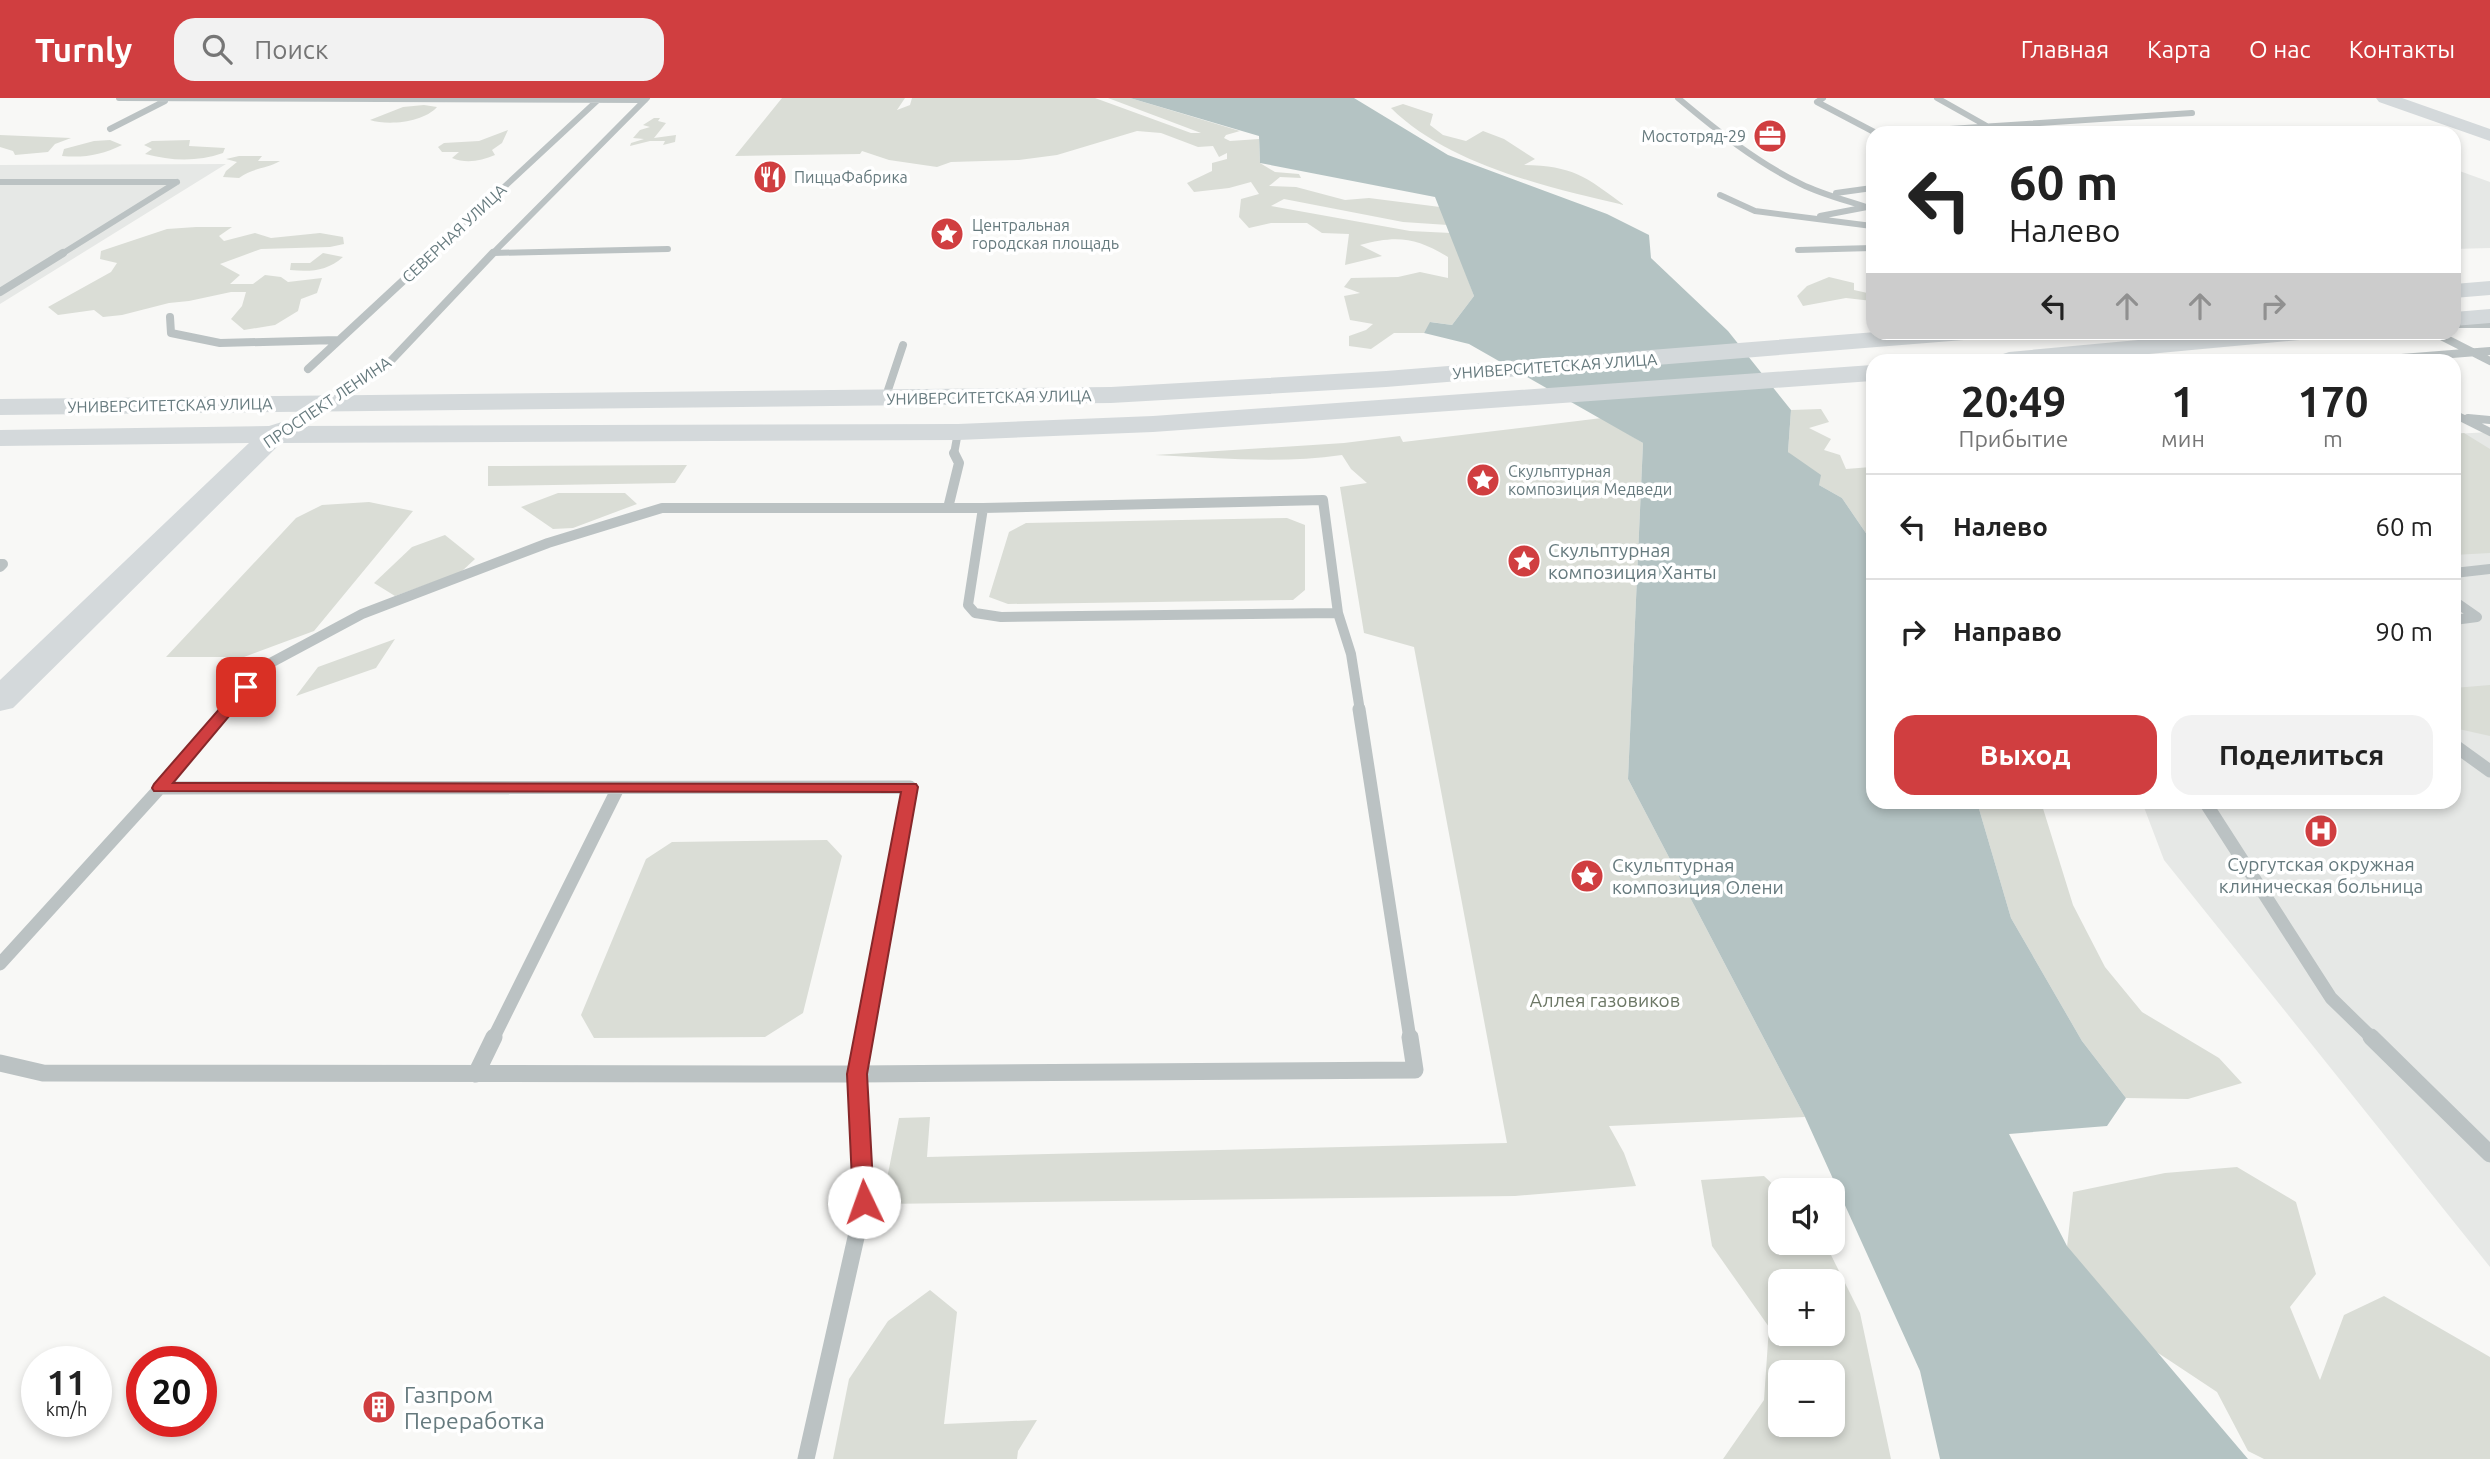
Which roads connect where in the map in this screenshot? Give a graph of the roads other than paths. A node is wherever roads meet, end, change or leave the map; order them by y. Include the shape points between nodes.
1 (119, 98) edge
2 (171, 98) edge
3 (1678, 98) edge
4 (1823, 98) edge
5 (1937, 98) edge
6 (2385, 98) edge
7 (598, 99) edge
8 (647, 99) edge
9 (2192, 113) dead end
10 (1985, 125) junction
11 (1973, 126) edge
12 (1866, 128) edge
13 (110, 129) dead end
14 (2490, 135) edge
15 (0, 182) edge
16 (1866, 189) edge
17 (1832, 193) junction
18 (1720, 195) dead end
19 (1866, 206) edge
20 (1866, 209) edge
21 (1809, 218) junction
22 (1866, 225) edge
23 (1866, 248) edge
24 (668, 249) dead end
25 (1798, 250) dead end
26 (493, 253) junction
27 (2490, 288) edge
28 (2461, 290) edge
29 (0, 292) edge
30 (2490, 316) edge
31 (170, 317) dead end
32 (2461, 321) edge
33 (2461, 322) edge
34 (2490, 324) edge
35 (338, 340) junction
36 (1886, 340) edge
37 (2195, 340) edge
38 (2449, 340) edge
39 (904, 345) dead end
40 (2490, 352) edge
41 (2474, 353) junction
42 (2065, 354) edge
43 (2460, 354) edge
44 (2490, 361) edge
45 (308, 369) dead end
46 (1866, 373) edge
47 (886, 399) junction
48 (275, 404) junction
49 (330, 404) junction
50 (0, 407) edge
51 (2461, 417) edge
52 (2461, 418) edge
53 (2490, 420) edge
54 (958, 432) junction
55 (2490, 432) edge
56 (273, 435) junction
57 (0, 438) edge
58 (948, 508) junction
59 (983, 508) junction
60 (2489, 570) edge
61 (2461, 572) edge
62 (2461, 606) edge
63 (1338, 613) junction
64 (2461, 619) edge
65 (0, 700) edge
66 (2461, 750) edge
67 (2487, 767) edge
68 (160, 788) junction
69 (618, 788) junction
70 (2210, 809) edge
71 (0, 964) edge
72 (0, 1063) edge
73 (476, 1074) junction
74 (857, 1074) junction
75 (2490, 1154) edge
76 (806, 1459) edge

1 - 2 street
2 - 7 street
2 - 13 street
3 - 17 street via 1771,168 1803,185
4 - 12 street via 1817,102
5 - 10 street
6 - 14 main road
7 - 8 street
7 - 35 street, СЕВЕРНАЯ УЛИЦА
8 - 26 street, ПРОСПЕКТ ЛЕНИНА
9 - 10 street
10 - 11 street
15 - 29 street via 177,182
16 - 17 street
17 - 19 street
18 - 21 street via 1755,211
20 - 21 street
21 - 22 street
23 - 25 street
24 - 26 street
26 - 49 street, ПРОСПЕКТ ЛЕНИНА via 384,368
27 - 28 main road
30 - 32 main road
31 - 35 street via 171,333 220,343
33 - 34 street
35 - 45 street, СЕВЕРНАЯ УЛИЦА
36 - 47 main road, УНИВЕРСИТЕТСКАЯ УЛИЦА via 1386,379 1111,395
37 - 42 main road
38 - 41 street
39 - 47 street
40 - 41 street
41 - 43 street
41 - 44 street
46 - 54 main road, УНИВЕРСИТЕТСКАЯ УЛИЦА via 1153,425
47 - 49 main road, УНИВЕРСИТЕТСКАЯ УЛИЦА
48 - 49 main road, УНИВЕРСИТЕТСКАЯ УЛИЦА
48 - 50 main road, УНИВЕРСИТЕТСКАЯ УЛИЦА
48 - 56 main road
49 - 56 main road, ПРОСПЕКТ ЛЕНИНА
51 - 53 street
52 - 55 street
54 - 56 main road, УНИВЕРСИТЕТСКАЯ УЛИЦА
54 - 58 street via 954,456 959,463
56 - 57 main road, УНИВЕРСИТЕТСКАЯ УЛИЦА
56 - 65 main road, ПРОСПЕКТ ЛЕНИНА
58 - 59 street
58 - 68 street via 662,508 548,543 362,614 263,667
59 - 63 street via 1323,500
59 - 63 street via 968,605 975,613 1001,617
60 - 61 street
62 - 64 street via 2477,617
63 - 74 street via 1351,654 1415,1070
66 - 67 street
68 - 69 street
68 - 71 street
69 - 73 street
69 - 74 street via 910,787
70 - 75 street via 2331,998
72 - 73 street via 43,1073
73 - 74 street
74 - 76 street via 864,1202

